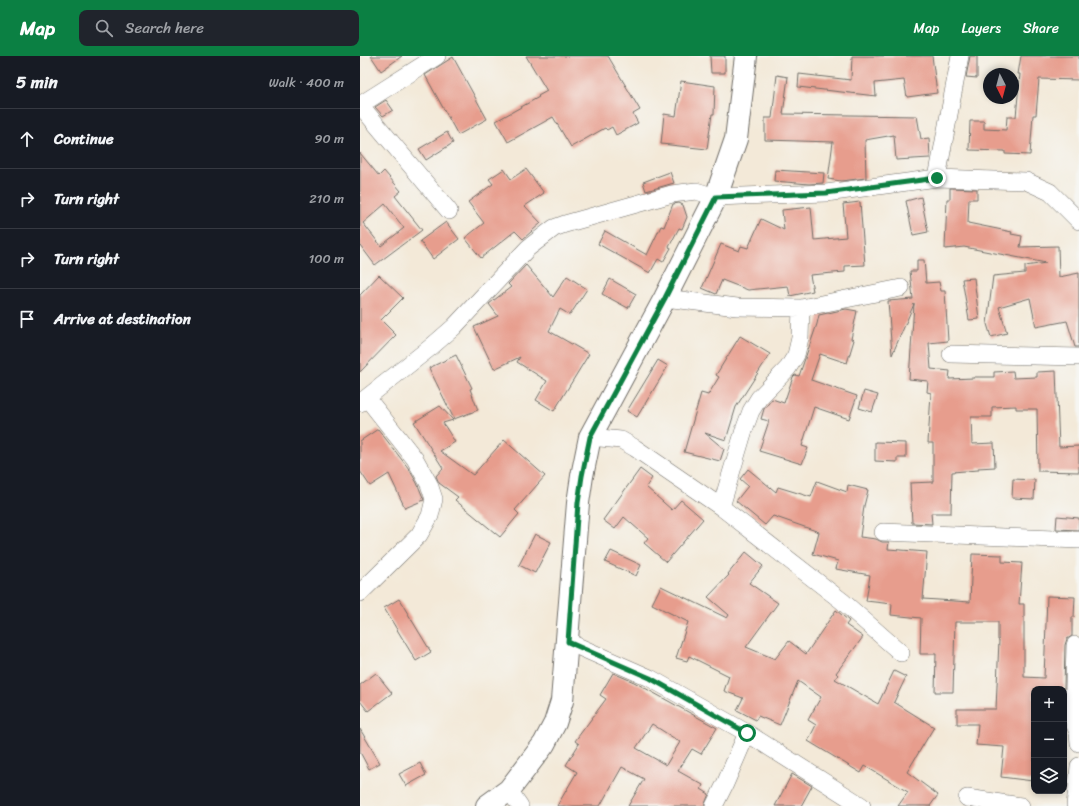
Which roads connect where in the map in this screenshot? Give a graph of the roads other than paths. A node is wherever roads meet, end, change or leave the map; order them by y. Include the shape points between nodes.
1 (437, 56) edge
2 (746, 56) edge
3 (960, 56) edge
4 (360, 105) edge
5 (937, 178) junction
6 (716, 197) junction
7 (449, 210) dead end
8 (1078, 217) edge
9 (901, 288) dead end
10 (665, 298) junction
11 (801, 308) junction
12 (951, 354) dead end
13 (1079, 357) edge
14 (364, 401) edge
15 (590, 437) junction
16 (721, 507) junction
17 (883, 532) dead end
18 (1079, 540) edge
19 (360, 593) edge
20 (568, 642) junction
21 (1075, 645) dead end
22 (901, 653) dead end
23 (1076, 720) edge
24 (747, 733) junction
25 (1079, 743) edge
26 (1079, 766) edge
27 (515, 798) edge
28 (967, 798) dead end
29 (487, 806) edge
30 (714, 806) edge
31 (862, 806) edge
32 (1021, 806) edge
33 (1075, 806) edge

1 - 4 street
2 - 6 street via 736,139
3 - 5 street
4 - 7 street
5 - 6 street via 826,193
5 - 8 street via 1026,181 1050,192
6 - 10 street
6 - 14 street via 696,191 672,194 554,228 528,248 454,327
9 - 11 street
10 - 11 street via 737,307
10 - 15 street
11 - 16 street via 800,338 796,355 788,368 759,398 751,412
12 - 13 street
14 - 19 street via 415,459 434,499 430,516 419,535
15 - 16 street via 621,440
15 - 20 street via 578,503
16 - 22 street via 842,601
17 - 18 street
20 - 24 street via 650,678
20 - 27 street via 562,701 555,723
21 - 23 street
23 - 25 street
24 - 30 street
24 - 31 street
26 - 33 street
27 - 29 street
28 - 32 street

